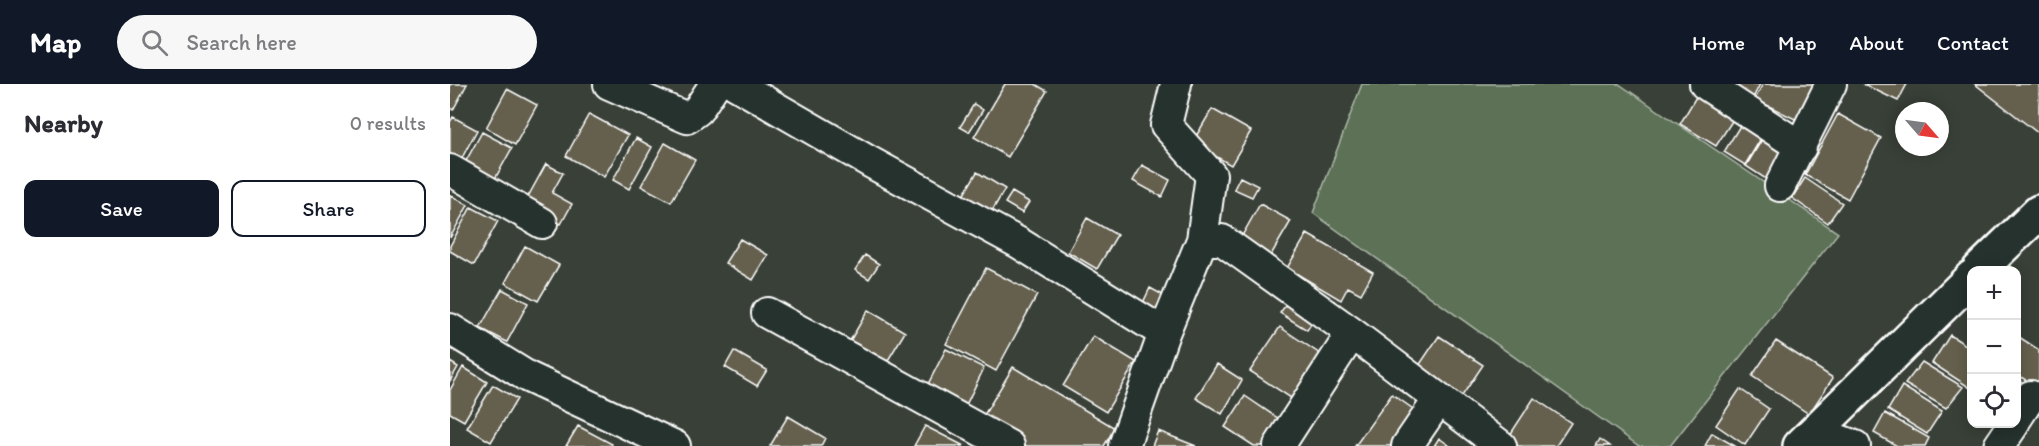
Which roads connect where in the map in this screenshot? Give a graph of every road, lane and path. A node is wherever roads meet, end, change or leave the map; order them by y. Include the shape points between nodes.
1 (609, 84) edge
2 (715, 84) edge
3 (735, 84) edge
4 (1176, 84) edge
5 (1706, 84) edge
6 (1831, 84) edge
7 (1801, 147) junction
8 (450, 170) edge
9 (1780, 186) dead end
10 (2039, 212) edge
11 (542, 224) dead end
12 (1202, 240) junction
13 (1983, 266) edge
14 (1967, 282) edge
15 (767, 313) dead end
16 (450, 329) edge
17 (1164, 333) junction
18 (1352, 333) junction
19 (1439, 399) junction
20 (2011, 428) edge
21 (1808, 439) edge
22 (675, 446) edge
23 (1009, 446) edge
24 (1124, 446) edge
25 (1279, 446) edge
26 (1407, 446) edge
27 (1501, 446) edge
28 (1855, 446) edge
29 (1999, 446) edge

1 - 2 street via 687,118 698,110
3 - 17 street via 1019,243
4 - 12 street via 1166,125 1211,175
5 - 7 street
6 - 7 street
7 - 9 street
8 - 11 street
10 - 13 street
12 - 17 street
12 - 18 street via 1222,240
14 - 21 street
15 - 23 street
16 - 22 street via 528,377
17 - 24 street
18 - 19 street
18 - 25 street
19 - 26 street
19 - 27 street
20 - 29 street
21 - 28 street

